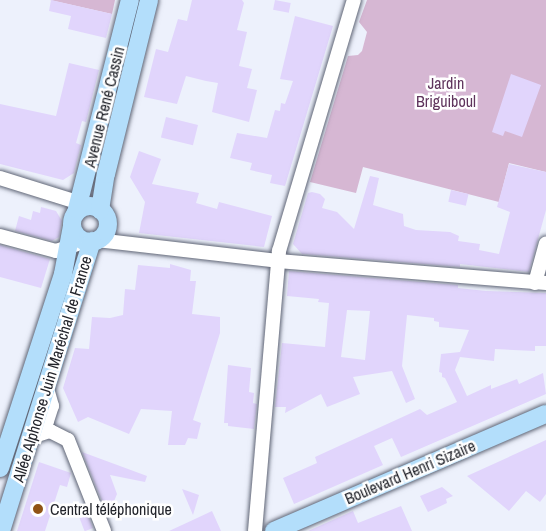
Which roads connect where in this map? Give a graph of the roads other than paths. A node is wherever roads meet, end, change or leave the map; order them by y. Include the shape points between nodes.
1 (130, 0) edge
2 (149, 0) edge
3 (354, 0) edge
4 (0, 178) edge
5 (83, 212) junction
6 (0, 236) edge
7 (92, 241) junction
8 (546, 243) edge
9 (63, 255) junction
10 (278, 261) junction
11 (541, 283) edge
12 (262, 296) dead end
13 (277, 297) junction
14 (546, 414) edge
15 (34, 435) junction
16 (0, 468) edge
17 (1, 531) edge
18 (104, 531) edge
19 (255, 531) edge
20 (274, 531) edge

1 - 5 main road, Avenue René Cassin
2 - 5 main road, Avenue René Cassin via 106,174
3 - 10 street
4 - 5 street
5 - 7 main road via 77,236
5 - 7 main road, Allée Alphonse Juin Maréchal de France via 105,214 107,226
5 - 9 main road, Allée Alphonse Juin Maréchal de France
6 - 9 street
7 - 9 street
7 - 10 street
7 - 15 main road, Allée Alphonse Juin Maréchal de France
8 - 11 street
9 - 16 main road, Allée Alphonse Juin Maréchal de France
10 - 11 street
10 - 13 street
12 - 13 street
13 - 19 street
14 - 20 main road, Boulevard Henri Sizaire
15 - 17 main road, Allée Alphonse Juin Maréchal de France
15 - 18 street via 50,431 68,440

